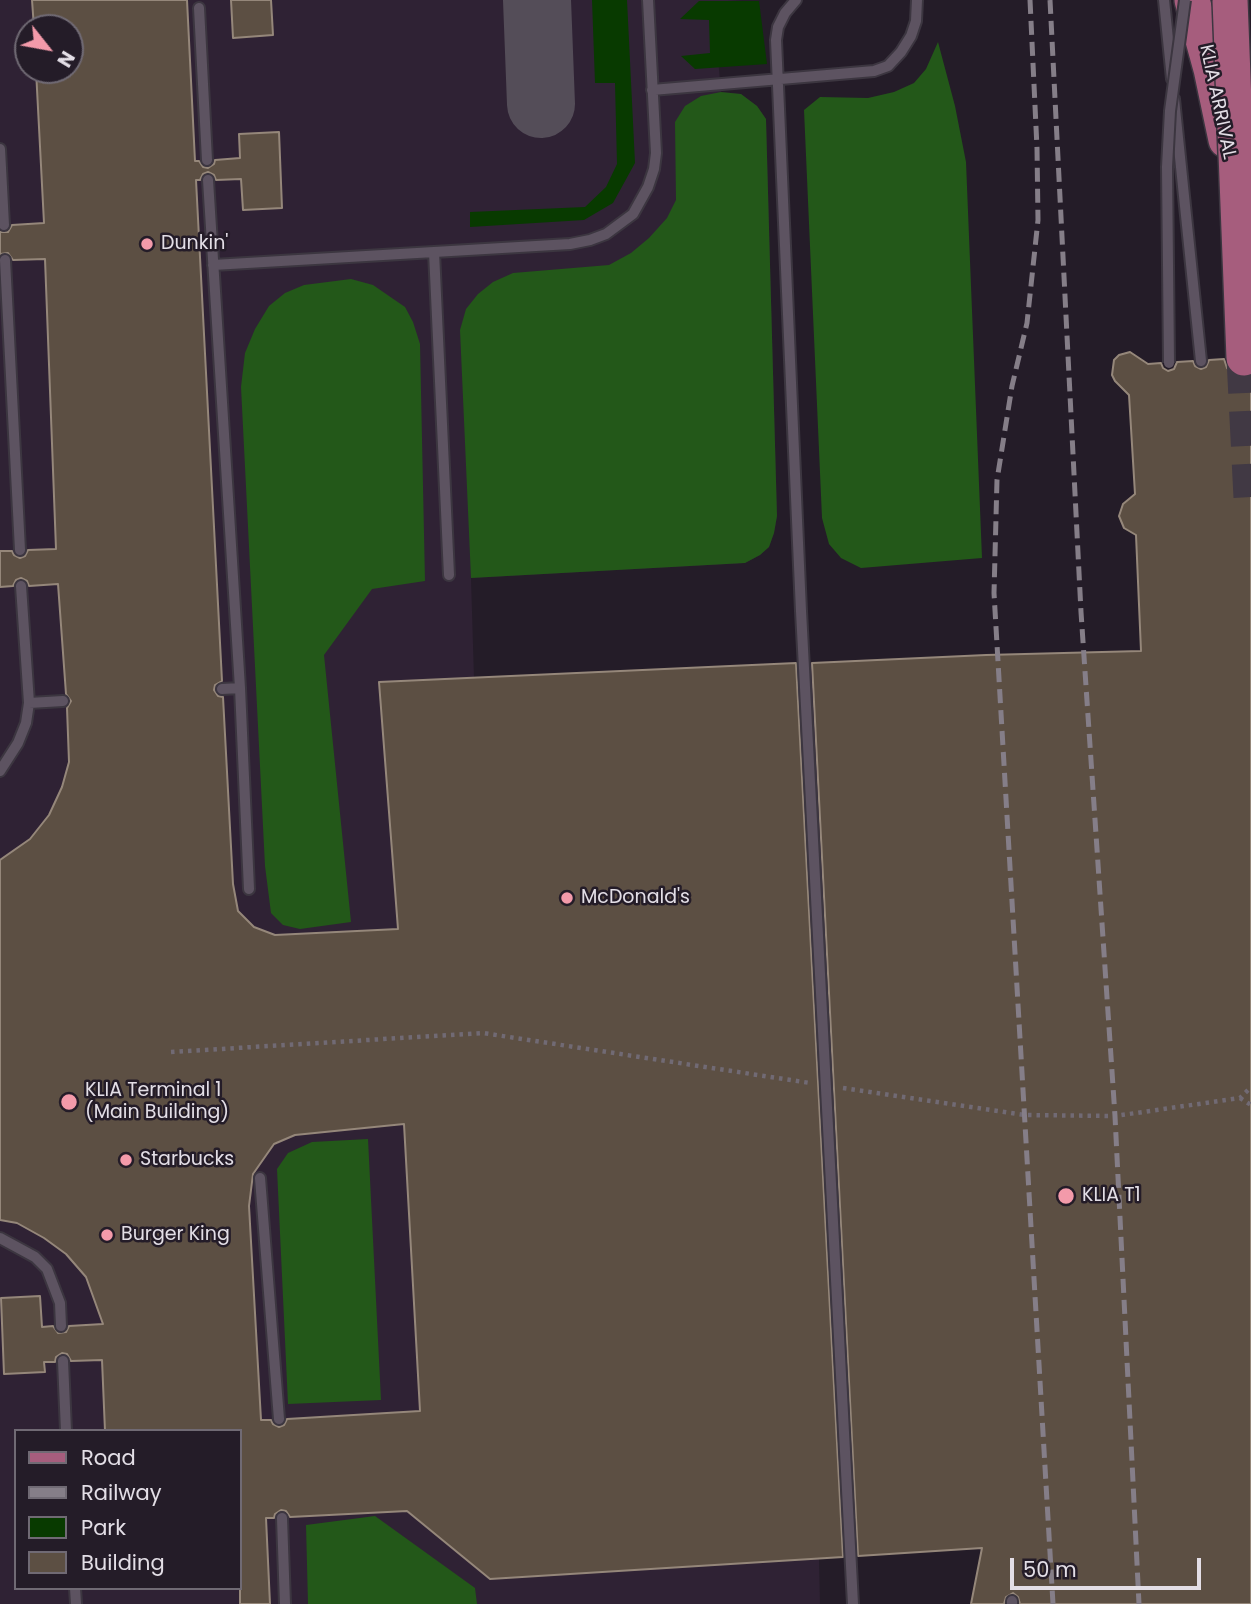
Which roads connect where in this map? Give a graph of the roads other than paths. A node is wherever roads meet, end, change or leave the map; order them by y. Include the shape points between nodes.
1 (648, 0) edge
2 (796, 0) edge
3 (917, 0) edge
4 (1164, 0) edge
5 (1185, 0) edge
6 (1192, 0) edge
7 (1230, 0) edge
8 (199, 8) dead end
9 (777, 79) junction
10 (652, 90) junction
11 (0, 149) edge
12 (207, 160) dead end
13 (208, 180) dead end
14 (4, 225) dead end
15 (434, 252) junction
16 (5, 260) dead end
17 (213, 265) junction
18 (1251, 288) edge
19 (1244, 358) dead end
20 (1201, 360) dead end
21 (1169, 363) dead end
22 (20, 551) dead end
23 (449, 575) dead end
24 (21, 586) dead end
25 (240, 688) junction
26 (222, 689) dead end
27 (62, 701) dead end
28 (29, 703) junction
29 (0, 771) edge
30 (249, 889) dead end
31 (260, 1178) dead end
32 (0, 1238) edge
33 (61, 1326) dead end
34 (63, 1361) dead end
35 (279, 1419) dead end
36 (66, 1429) edge
37 (282, 1518) dead end
38 (285, 1604) edge
39 (853, 1604) edge

1 - 10 lane
2 - 9 lane via 778,27
3 - 9 lane via 911,36 888,66
4 - 20 lane
5 - 21 lane, bridge via 1167,167
6 - 18 main road, KLIA ARRIVAL via 1234,181
7 - 19 main road, bridge
8 - 12 lane
9 - 10 lane
9 - 39 lane
10 - 15 lane via 654,169 641,202 623,222 606,234 570,244
11 - 14 lane
13 - 17 lane
15 - 17 lane
15 - 23 lane
16 - 22 lane
17 - 25 lane
24 - 28 lane
25 - 26 lane
25 - 30 lane
27 - 28 lane
28 - 29 lane via 18,743
31 - 35 lane
32 - 33 lane via 47,1269 60,1303
34 - 36 lane
37 - 38 lane

